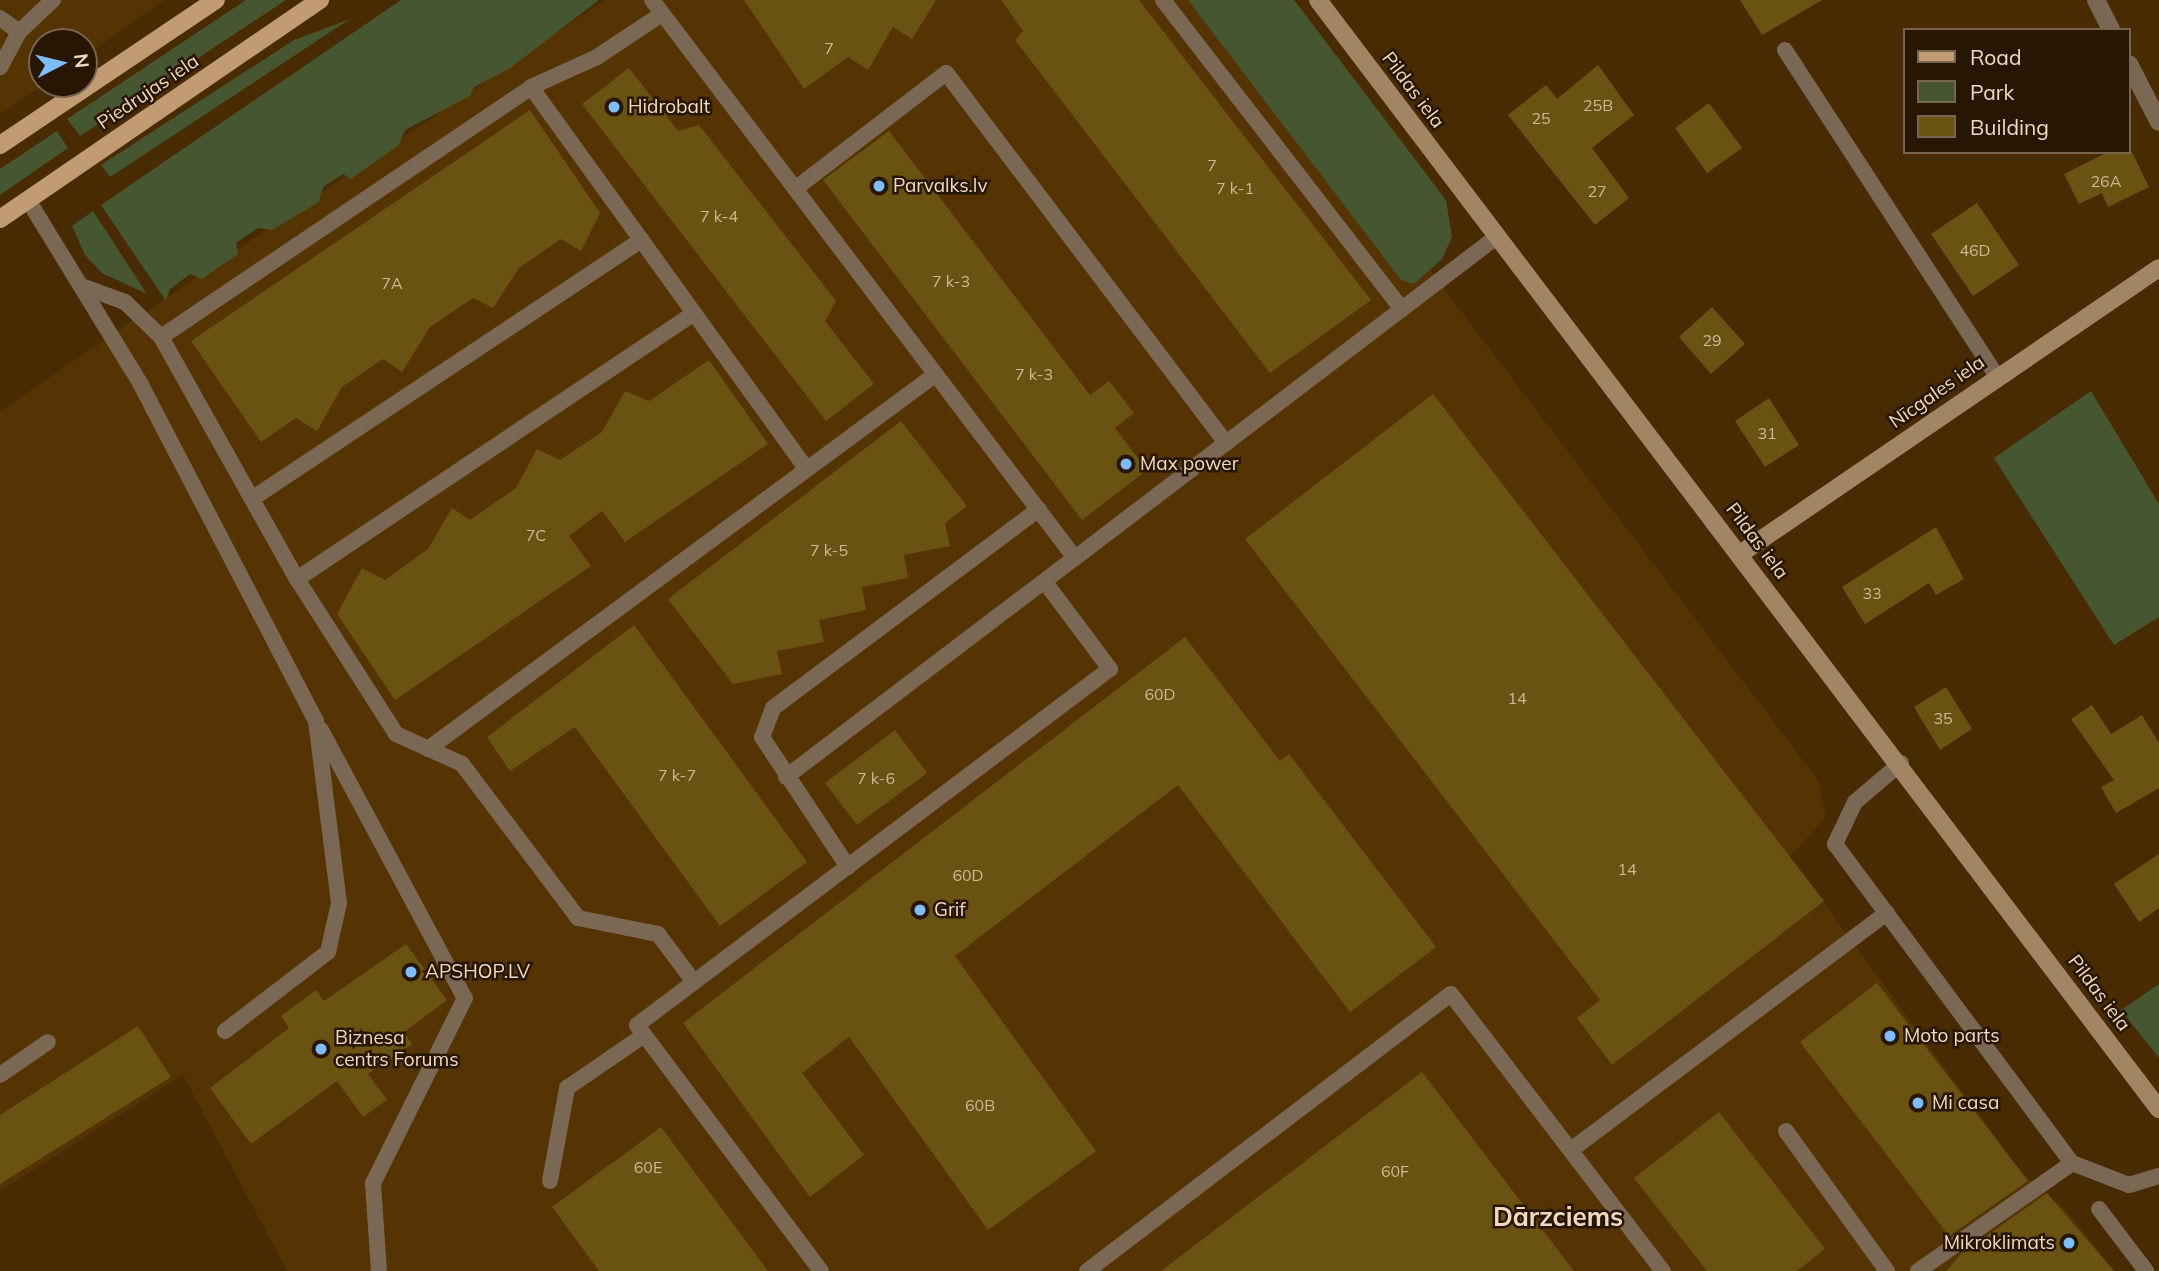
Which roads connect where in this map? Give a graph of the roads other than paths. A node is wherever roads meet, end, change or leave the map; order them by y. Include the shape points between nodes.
1 (53, 0) edge
2 (216, 0) edge
3 (320, 0) edge
4 (652, 0) edge
5 (1163, 0) edge
6 (1318, 0) edge
7 (2096, 0) edge
8 (662, 13) junction
9 (0, 18) edge
10 (2110, 28) edge
11 (19, 32) junction
12 (1785, 50) dead end
13 (0, 66) edge
14 (2131, 68) edge
15 (531, 86) junction
16 (2159, 122) edge
17 (0, 145) edge
18 (796, 188) junction
19 (29, 200) junction
20 (0, 219) edge
21 (1498, 236) junction
22 (642, 240) junction
23 (2159, 268) edge
24 (84, 287) junction
25 (1402, 309) junction
26 (694, 313) junction
27 (161, 337) junction
28 (936, 374) junction
29 (1997, 376) junction
30 (1226, 443) junction
31 (807, 470) junction
32 (256, 496) junction
33 (1039, 509) junction
34 (1740, 554) junction
35 (1075, 558) junction
36 (297, 579) junction
37 (1045, 582) junction
38 (316, 721) junction
39 (428, 748) junction
40 (1901, 763) junction
41 (786, 777) junction
42 (848, 867) junction
43 (1886, 913) junction
44 (694, 982) junction
45 (225, 1031) dead end
46 (644, 1035) junction
47 (48, 1042) dead end
48 (0, 1075) edge
49 (2159, 1109) edge
50 (1786, 1130) dead end
51 (1571, 1150) junction
52 (2072, 1163) junction
53 (2159, 1176) edge
54 (550, 1181) dead end
55 (2099, 1209) dead end
56 (816, 1269) edge
57 (379, 1271) edge
58 (1087, 1271) edge
59 (1663, 1271) edge
60 (1887, 1271) edge
61 (1918, 1271) edge
62 (2146, 1271) edge

1 - 11 lane
2 - 17 main road, Piedrujas iela
3 - 19 main road, Piedrujas iela
4 - 8 lane
5 - 25 lane
6 - 21 street, Pildas iela
7 - 10 street
8 - 15 lane via 597,57
8 - 18 lane
9 - 11 lane
11 - 13 lane
12 - 29 lane
14 - 16 street
15 - 22 lane
15 - 27 lane
18 - 28 lane
18 - 30 lane via 946,73
19 - 20 main road, Piedrujas iela
19 - 24 lane
21 - 25 lane
21 - 34 street, Pildas iela
22 - 26 lane
22 - 32 lane
23 - 29 street, Nīcgales iela
24 - 27 lane via 125,302
24 - 38 lane
25 - 30 lane
26 - 31 lane
26 - 36 lane
27 - 32 lane
28 - 31 lane
28 - 33 lane
29 - 34 street, Nīcgales iela
30 - 35 lane
31 - 39 lane
32 - 36 lane
33 - 35 lane
33 - 41 lane via 773,708 762,737
34 - 40 street, Pildas iela
35 - 37 lane
36 - 39 lane via 396,734
37 - 41 lane
37 - 42 lane via 1110,669
38 - 45 lane via 339,904 328,952
38 - 57 lane via 465,998 373,1183
39 - 44 lane via 462,764 578,918 658,934
40 - 43 lane via 1855,802 1835,844
40 - 49 street, Pildas iela
41 - 42 lane
42 - 44 lane
43 - 51 lane
43 - 52 lane
44 - 46 lane via 637,1025
46 - 54 lane via 567,1088
46 - 56 lane
47 - 48 lane
50 - 60 lane
51 - 58 lane via 1451,994
51 - 59 lane
52 - 53 lane via 2129,1185
52 - 61 lane
55 - 62 lane

